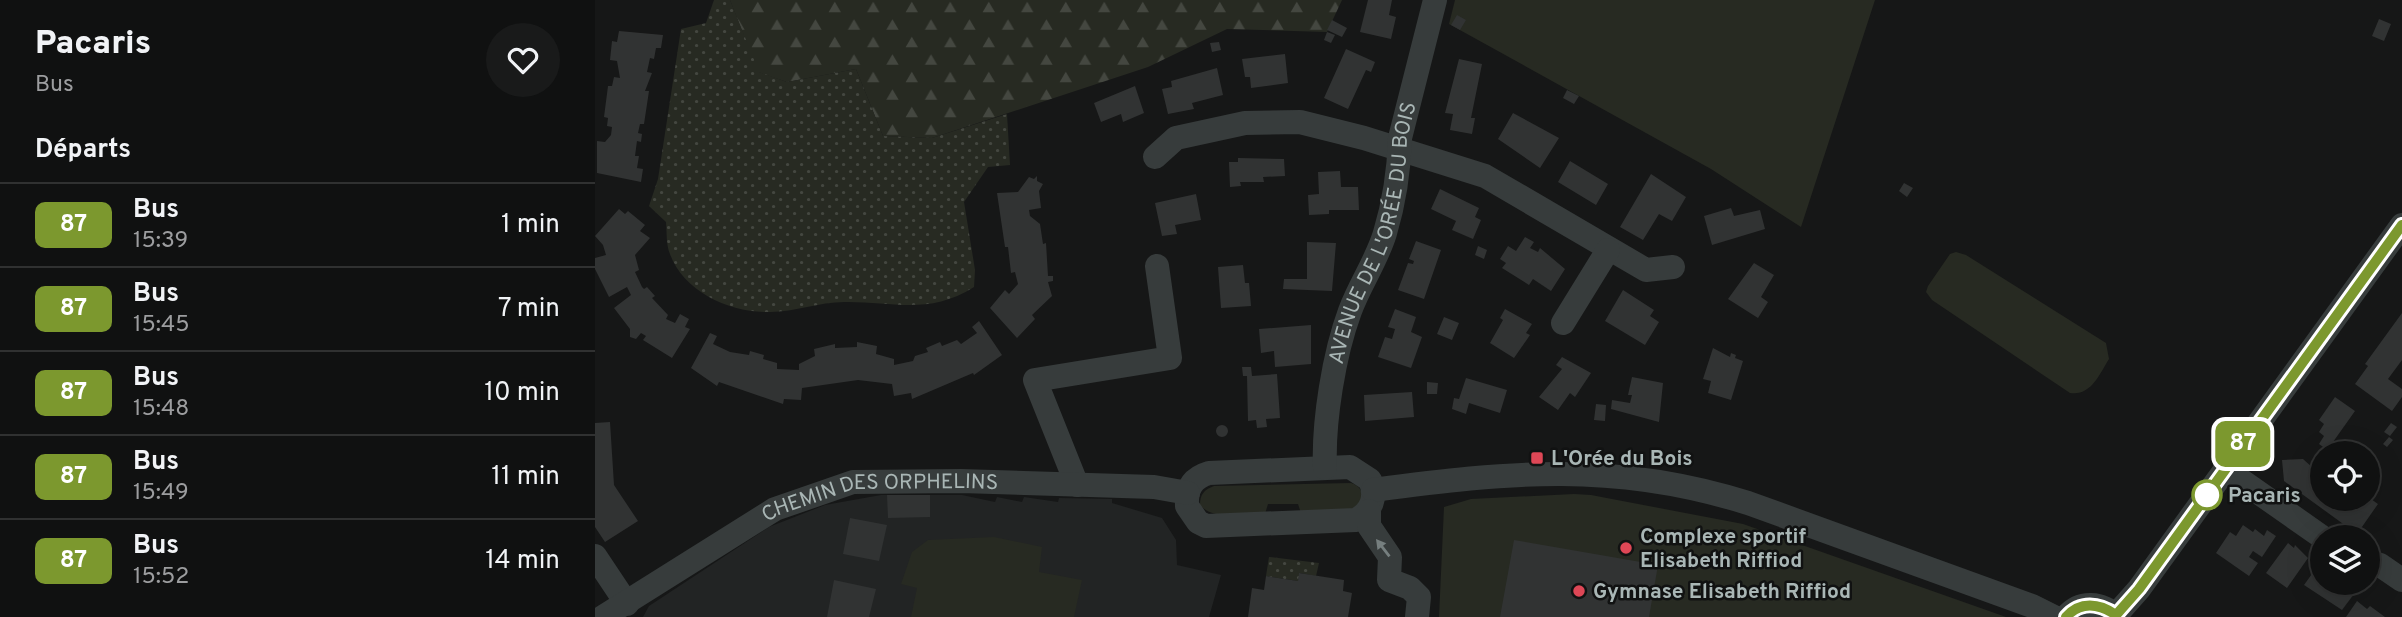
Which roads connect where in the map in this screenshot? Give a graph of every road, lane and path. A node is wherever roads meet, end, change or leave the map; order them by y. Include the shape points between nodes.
1 (1435, 0) edge
2 (1399, 148) junction
3 (1155, 157) dead end
4 (2402, 225) edge
5 (1608, 250) junction
6 (1157, 266) dead end
7 (1673, 267) dead end
8 (1563, 323) dead end
9 (1325, 468) junction
10 (2225, 469) junction
11 (1077, 485) junction
12 (1188, 493) junction
13 (1371, 500) junction
14 (2310, 529) edge
15 (595, 556) edge
16 (2380, 565) edge
17 (2402, 580) edge
18 (627, 604) junction
19 (2116, 616) edge
20 (603, 617) edge
21 (1417, 617) edge
22 (2054, 617) edge
23 (2066, 617) edge

1 - 2 street, AVENUE DE L'ORÉE DU BOIS
2 - 3 street via 1300,122 1245,122 1176,138
2 - 5 street via 1485,176
2 - 9 street, AVENUE DE L'ORÉE DU BOIS via 1385,234 1341,341
4 - 10 street
5 - 7 street via 1646,270
5 - 8 street
6 - 11 street via 1170,358 1035,380
9 - 12 street via 1209,472 1194,480
9 - 13 street via 1357,470 1370,480
10 - 14 street
10 - 19 street
11 - 12 street, CHEMIN DES ORPHELINS via 1154,487
11 - 18 street, CHEMIN DES ORPHELINS via 853,482 775,509
12 - 13 street via 1191,515 1206,526 1348,522
21 -> 13 street via 1419,597 1389,580 1390,557 1369,526
13 - 22 street via 1528,473 1639,477 1748,503
15 - 18 street
16 - 17 street
18 - 20 street, CHEMIN DES ORPHELINS
19 - 23 street via 2089,605

